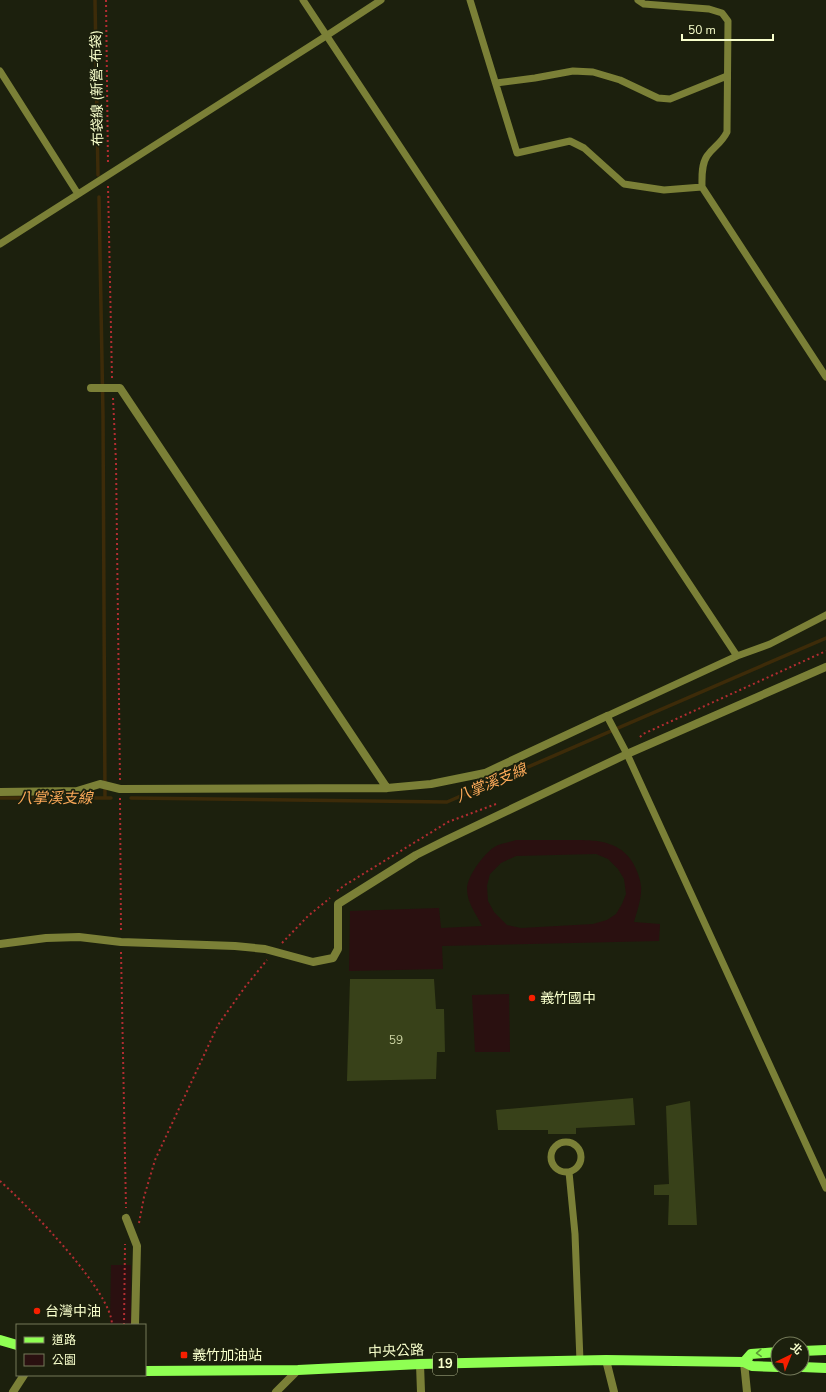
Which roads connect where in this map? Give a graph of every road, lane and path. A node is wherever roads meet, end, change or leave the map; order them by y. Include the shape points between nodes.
1 (106, 0) edge
2 (303, 0) edge
3 (381, 0) edge
4 (470, 0) edge
5 (638, 0) edge
6 (326, 36) junction
7 (0, 71) edge
8 (727, 76) junction
9 (496, 83) junction
10 (108, 175) junction
11 (702, 187) junction
12 (78, 194) junction
13 (0, 244) edge
14 (826, 377) edge
15 (110, 387) junction
16 (94, 388) dead end
17 (826, 615) edge
18 (826, 651) edge
19 (737, 656) junction
20 (826, 667) edge
21 (609, 720) junction
22 (639, 739) dead end
23 (627, 754) junction
24 (117, 788) junction
25 (387, 788) junction
26 (0, 792) edge
27 (121, 942) junction
28 (0, 944) edge
29 (569, 1172) junction
30 (0, 1181) edge
31 (826, 1188) edge
32 (126, 1218) joint
33 (125, 1241) dead end
34 (112, 1324) edge
35 (124, 1324) edge
36 (135, 1324) edge
37 (0, 1340) edge
38 (16, 1345) edge
39 (826, 1350) edge
40 (810, 1351) edge
41 (770, 1353) edge
42 (606, 1360) junction
43 (580, 1361) junction
44 (744, 1362) junction
45 (420, 1364) junction
46 (770, 1367) edge
47 (810, 1367) edge
48 (826, 1368) edge
49 (298, 1370) junction
50 (146, 1371) edge
51 (23, 1376) edge
52 (13, 1392) edge
53 (276, 1392) edge
54 (421, 1392) edge
55 (614, 1392) edge
56 (747, 1392) edge

1 - 10 path, 布袋線 (新營-布袋)
2 - 6 lane
3 - 6 lane
4 - 9 lane
5 - 8 lane via 644,4 709,9 722,13 728,22
6 - 10 lane
6 - 19 lane
7 - 12 lane
8 - 9 lane via 670,99 658,98 620,80 593,72 573,71
8 - 11 lane via 727,132 706,157 702,170
9 - 11 lane via 517,152 570,141 584,148 624,184 664,190
10 - 12 lane
10 - 15 path, 布袋線 (新營-布袋)
11 - 14 lane
12 - 13 lane
15 - 16 street
15 - 24 path, 布袋線 (新營-布袋) via 116,462
15 - 25 street via 120,388
17 - 19 lane via 770,644
18 - 22 path via 643,734
19 - 21 lane
20 - 23 street
21 - 23 lane
21 - 25 street via 485,773 431,784
23 - 27 street via 416,855 338,904 338,950 333,958 313,962 265,949
23 - 31 lane
24 - 25 street
24 - 26 street via 100,784 77,791
24 - 27 path, 布袋線 (新營-布袋)
27 - 28 street via 79,937
27 - 32 path, 布袋線 (新營-布袋)
29 - 29 lane via 559,1170 552,1163 553,1148 561,1142 572,1142 582,1153 581,1163
29 - 43 lane via 575,1234
30 - 34 path via 61,1243 94,1285 105,1303
32 - 36 street via 137,1246
33 - 35 path
37 - 38 main road
39 - 40 main road
41 -> 44 main road, 中央公路 / 19 via 751,1354
42 - 43 main road, 中央公路 / 19
42 - 44 main road, 中央公路 / 19
42 - 55 street
43 - 45 main road, 中央公路 / 19
44 - 46 main road, 中央公路 / 19 via 752,1366
44 - 56 street
45 - 49 main road, 中央公路 / 19
45 - 54 street
47 - 48 main road
49 - 50 main road, 中央公路 / 19
49 - 53 street
51 - 52 street

